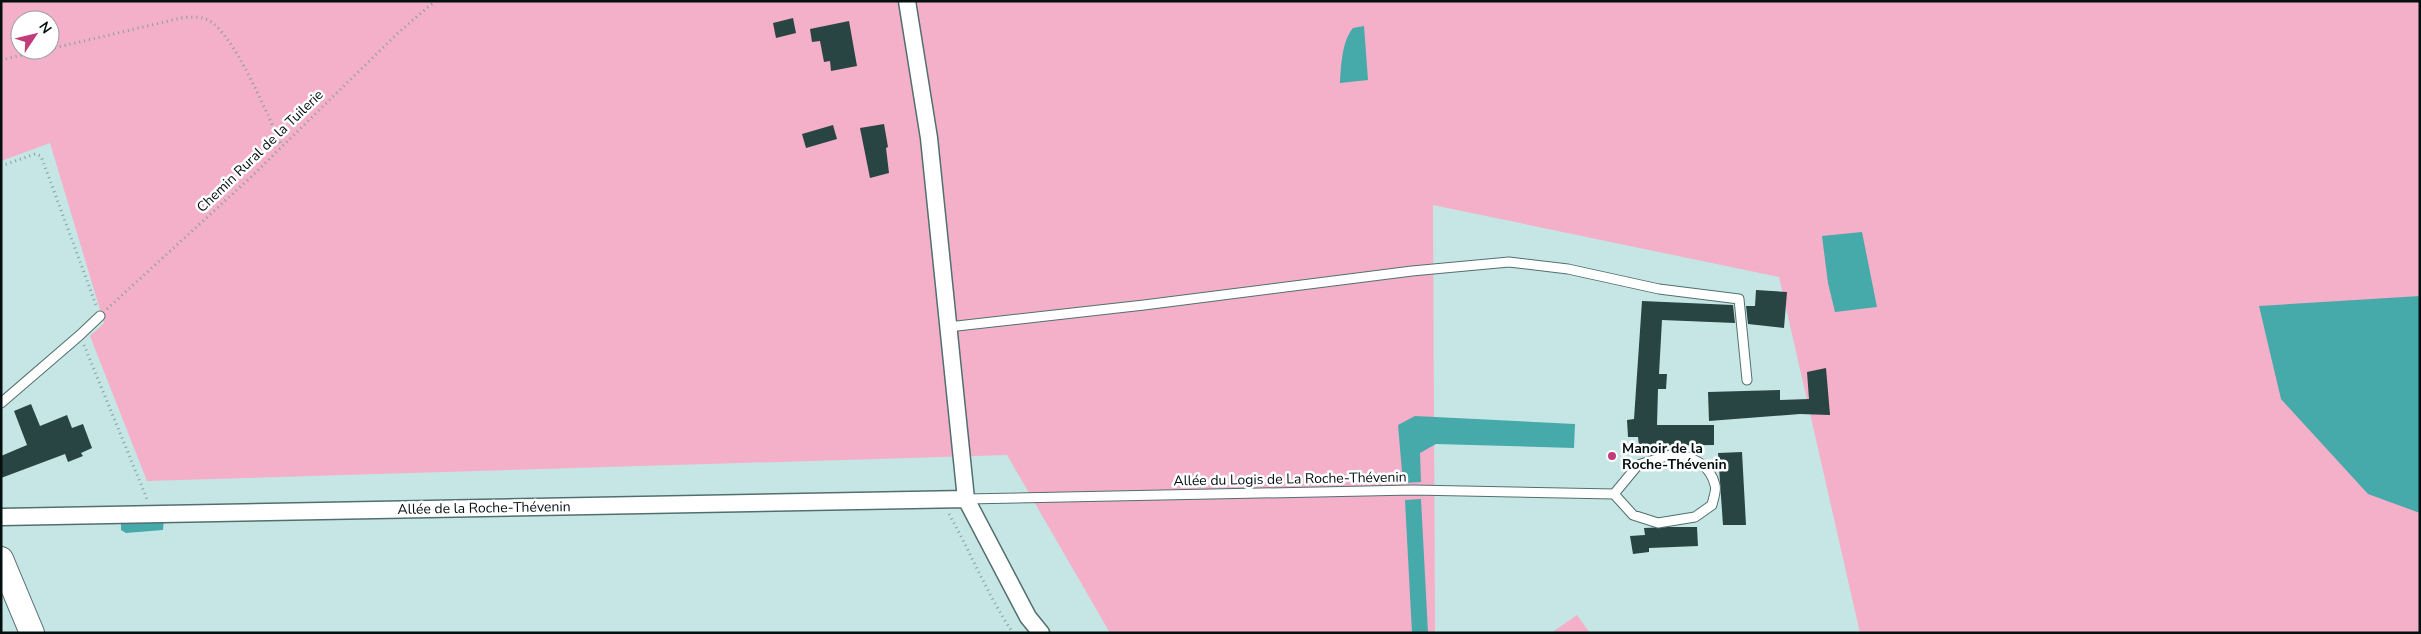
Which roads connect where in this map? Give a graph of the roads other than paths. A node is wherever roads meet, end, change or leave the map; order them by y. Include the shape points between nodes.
1 (907, 1) edge
2 (100, 316) road end
3 (948, 326) junction
4 (1747, 380) dead end
5 (1, 403) edge
6 (1614, 494) junction
7 (966, 499) junction
8 (1, 517) edge
9 (1, 559) edge
10 (32, 633) edge
11 (1041, 633) edge

1 - 3 street via 929,138
2 - 5 lane
3 - 4 lane via 1509,262 1568,269 1659,289 1739,299
3 - 7 street
6 - 6 lane via 1638,464 1673,454 1691,456 1707,469 1716,486 1712,505 1695,518 1658,523 1633,515
6 - 7 lane, Allée du Logis de La Roche-Thévenin via 1413,490
7 - 8 street, Allée de la Roche-Thévenin
7 - 11 street via 1028,617
9 - 10 main road

